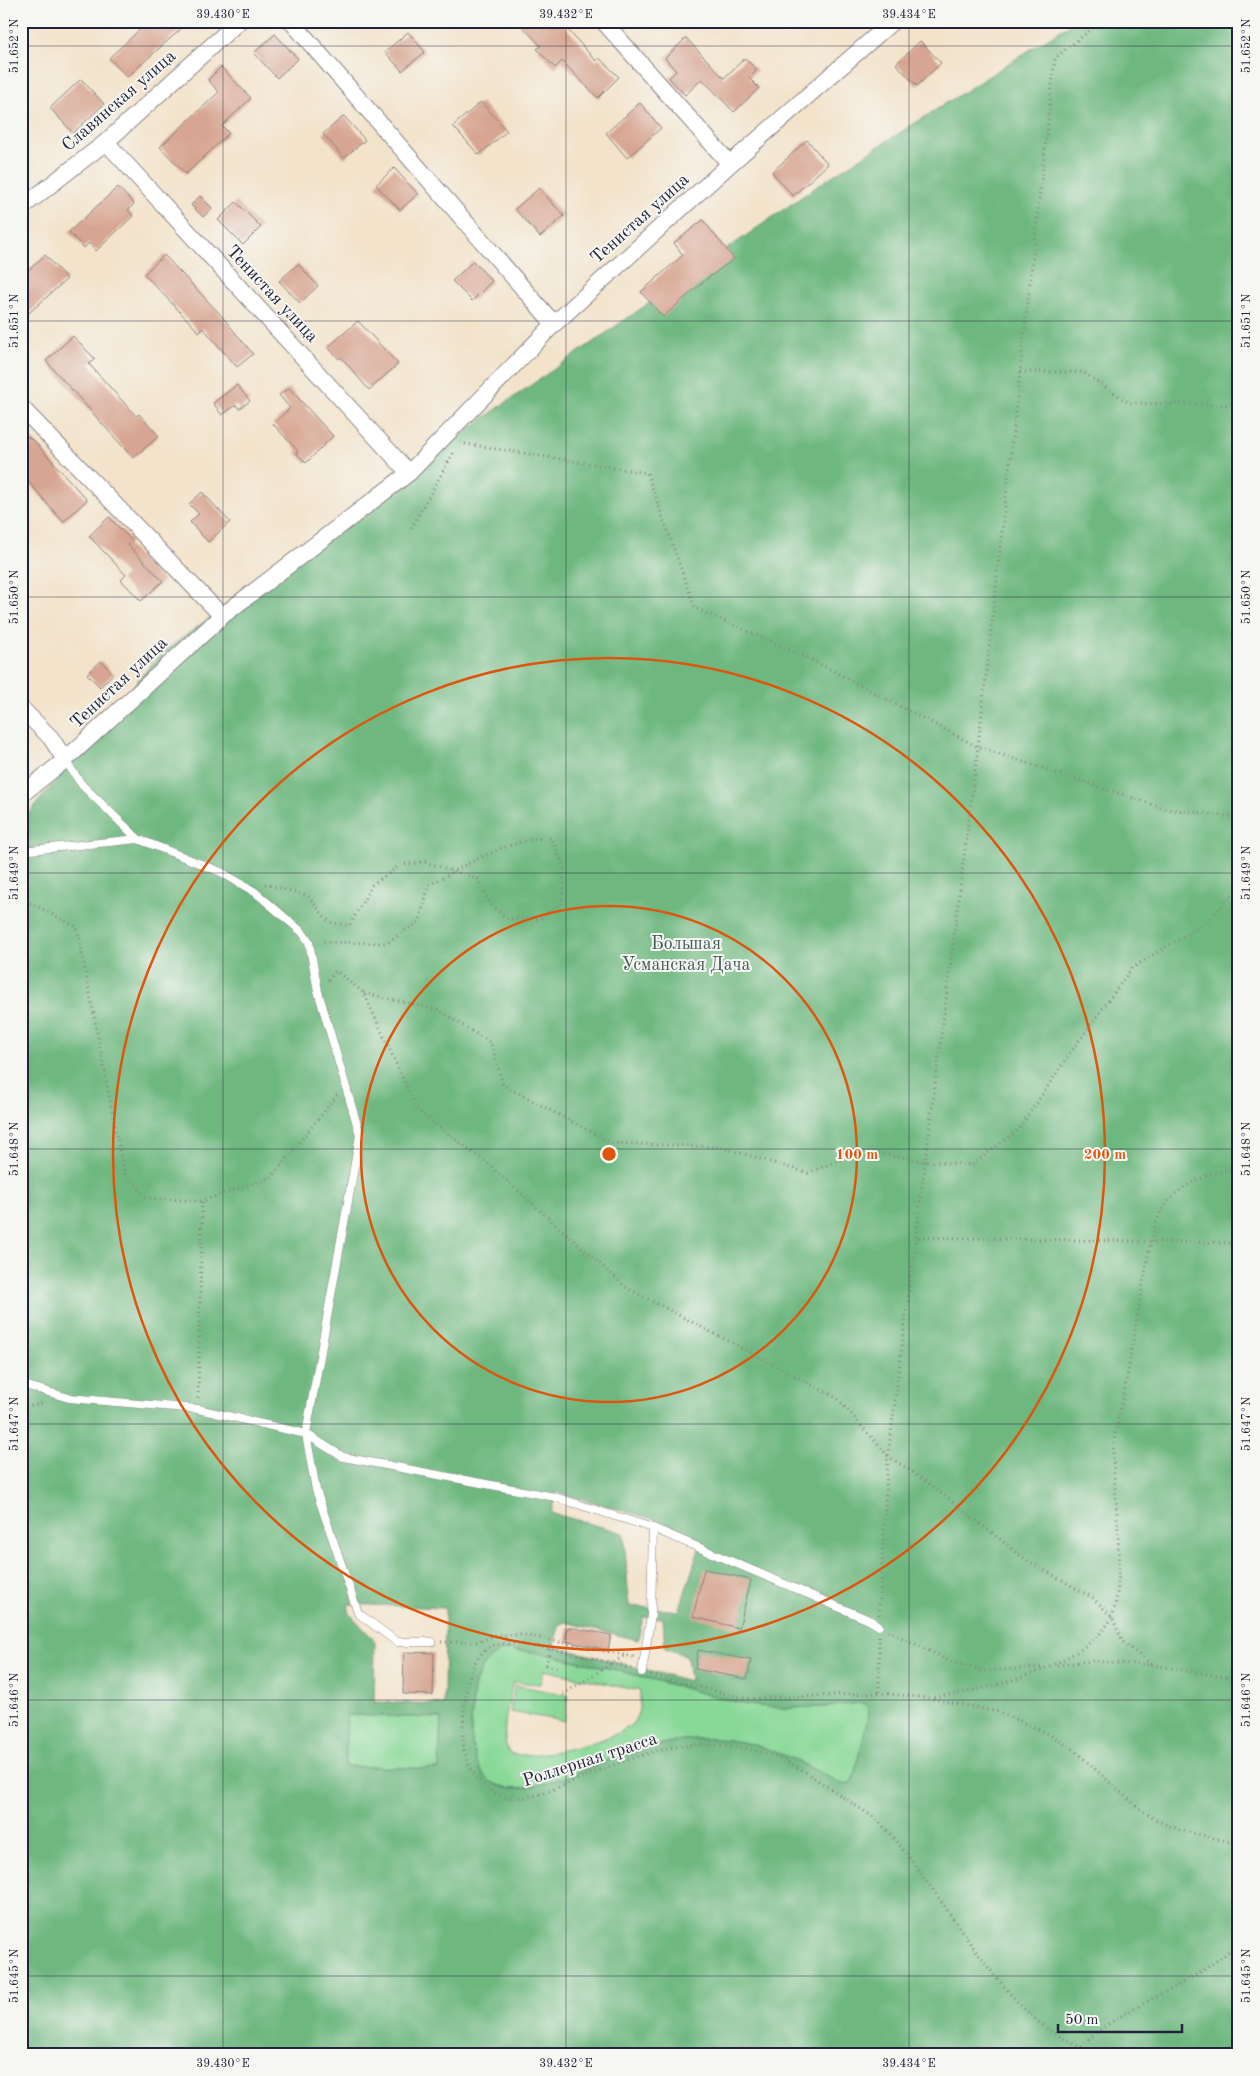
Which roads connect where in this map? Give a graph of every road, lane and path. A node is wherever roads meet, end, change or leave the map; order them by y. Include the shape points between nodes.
1 (239, 21) edge
2 (291, 21) edge
3 (602, 21) edge
4 (893, 21) edge
5 (1102, 21) edge
6 (106, 142) junction
7 (730, 164) junction
8 (21, 208) edge
9 (554, 324) junction
10 (1020, 372) junction
11 (1239, 405) edge
12 (21, 407) edge
13 (410, 472) junction
14 (411, 528) dead end
15 (222, 616) junction
16 (21, 708) edge
17 (978, 747) junction
18 (65, 760) junction
19 (21, 795) edge
20 (1239, 817) edge
21 (138, 839) junction
22 (21, 851) edge
23 (454, 872) junction
24 (260, 882) dead end
25 (1239, 887) edge
26 (21, 898) edge
27 (309, 942) junction
28 (318, 991) junction
29 (364, 993) junction
30 (345, 1085) junction
31 (924, 1161) junction
32 (1239, 1167) edge
33 (202, 1201) junction
34 (914, 1237) junction
35 (1151, 1243) junction
36 (1239, 1243) edge
37 (21, 1384) edge
38 (198, 1409) junction
39 (306, 1434) junction
40 (888, 1456) junction
41 (653, 1528) junction
42 (1112, 1617) junction
43 (879, 1626) junction
44 (432, 1642) joint
45 (561, 1644) dead end
46 (625, 1655) junction
47 (644, 1659) junction
48 (612, 1663) junction
49 (1152, 1665) junction
50 (1053, 1666) junction
51 (557, 1668) dead end
52 (642, 1672) junction
53 (1239, 1679) edge
54 (879, 1693) junction
55 (563, 1694) dead end
56 (929, 1698) junction
57 (1239, 1844) edge
58 (1239, 1943) edge
59 (1080, 2047) junction
60 (1076, 2055) edge
61 (1096, 2055) edge

1 - 6 street, Славянская улица
2 - 9 street
3 - 7 street
4 - 7 street, Тенистая улица
5 - 10 path via 1055,58
6 - 8 street, Славянская улица
6 - 13 street, Тенистая улица
7 - 9 street, Тенистая улица
9 - 13 street, Тенистая улица
10 - 11 path via 1083,372 1129,403
10 - 17 path
12 - 15 street
13 - 15 street, Тенистая улица
14 - 17 path via 459,443 647,473 694,608 812,660
15 - 18 street, Тенистая улица
16 - 18 street, Тенистая улица via 51,738
17 - 20 path via 1166,809
17 - 31 path
18 - 19 street, Тенистая улица
18 - 21 lane via 82,785
21 - 22 lane
21 - 27 lane via 222,872 255,892 302,932
23 - 23 path via 478,858 534,838 551,838 564,867 562,903 540,919 508,919 490,904 478,879
23 - 24 path via 425,862 400,865 372,885 348,926 329,922 308,896
23 - 27 path via 429,885 419,922 387,943
25 - 31 path via 1208,921 1132,968 1019,1129 972,1165
26 - 33 path via 77,927 124,1172 148,1198
27 - 28 lane
28 - 29 path via 336,971
28 - 30 lane
29 - 31 path via 438,1010 491,1043 503,1085 612,1143 720,1147 808,1173 861,1151
29 - 40 path via 417,1110 487,1164 627,1288 837,1398
30 - 33 path via 272,1177
30 - 39 lane via 359,1143
31 - 34 path
32 - 35 path via 1186,1185 1164,1208
33 - 38 path
34 - 35 path
34 - 40 path
35 - 36 path
35 - 42 path via 1113,1452 1118,1555
37 - 38 lane via 69,1398
38 - 39 lane
39 - 41 lane via 343,1456 555,1497
39 - 44 lane via 316,1490 358,1613 397,1642
40 - 42 path via 1025,1558 1093,1598
40 - 43 path
41 - 43 lane
41 - 47 lane via 652,1614
42 - 49 path via 1123,1642
42 - 50 path via 1087,1646
43 - 50 path via 950,1660 984,1671
43 - 54 path
44 - 46 path via 477,1642 496,1635 524,1635
45 - 51 path, bridge via 552,1641 546,1665
46 - 47 path
46 - 48 path
47 - 52 lane
48 - 52 path, Роллерная трасса
48 - 55 path
48 - 59 path, Роллерная трасса via 510,1643 485,1650 470,1677 464,1715 465,1755 473,1775 504,1797 525,1797 674,1747 719,1745 752,1749 782,1759 878,1821 915,1865 1010,1994 1034,2019
49 - 50 path via 1090,1661
49 - 53 path
50 - 56 path via 962,1694
52 - 54 path, Роллерная трасса via 747,1699
54 - 56 path, Роллерная трасса
56 - 57 path via 1000,1712 1047,1733 1073,1749 1137,1808 1156,1820 1180,1830
58 - 59 path via 1190,1978 1103,2028
59 - 60 path
59 - 61 path, Роллерная трасса

